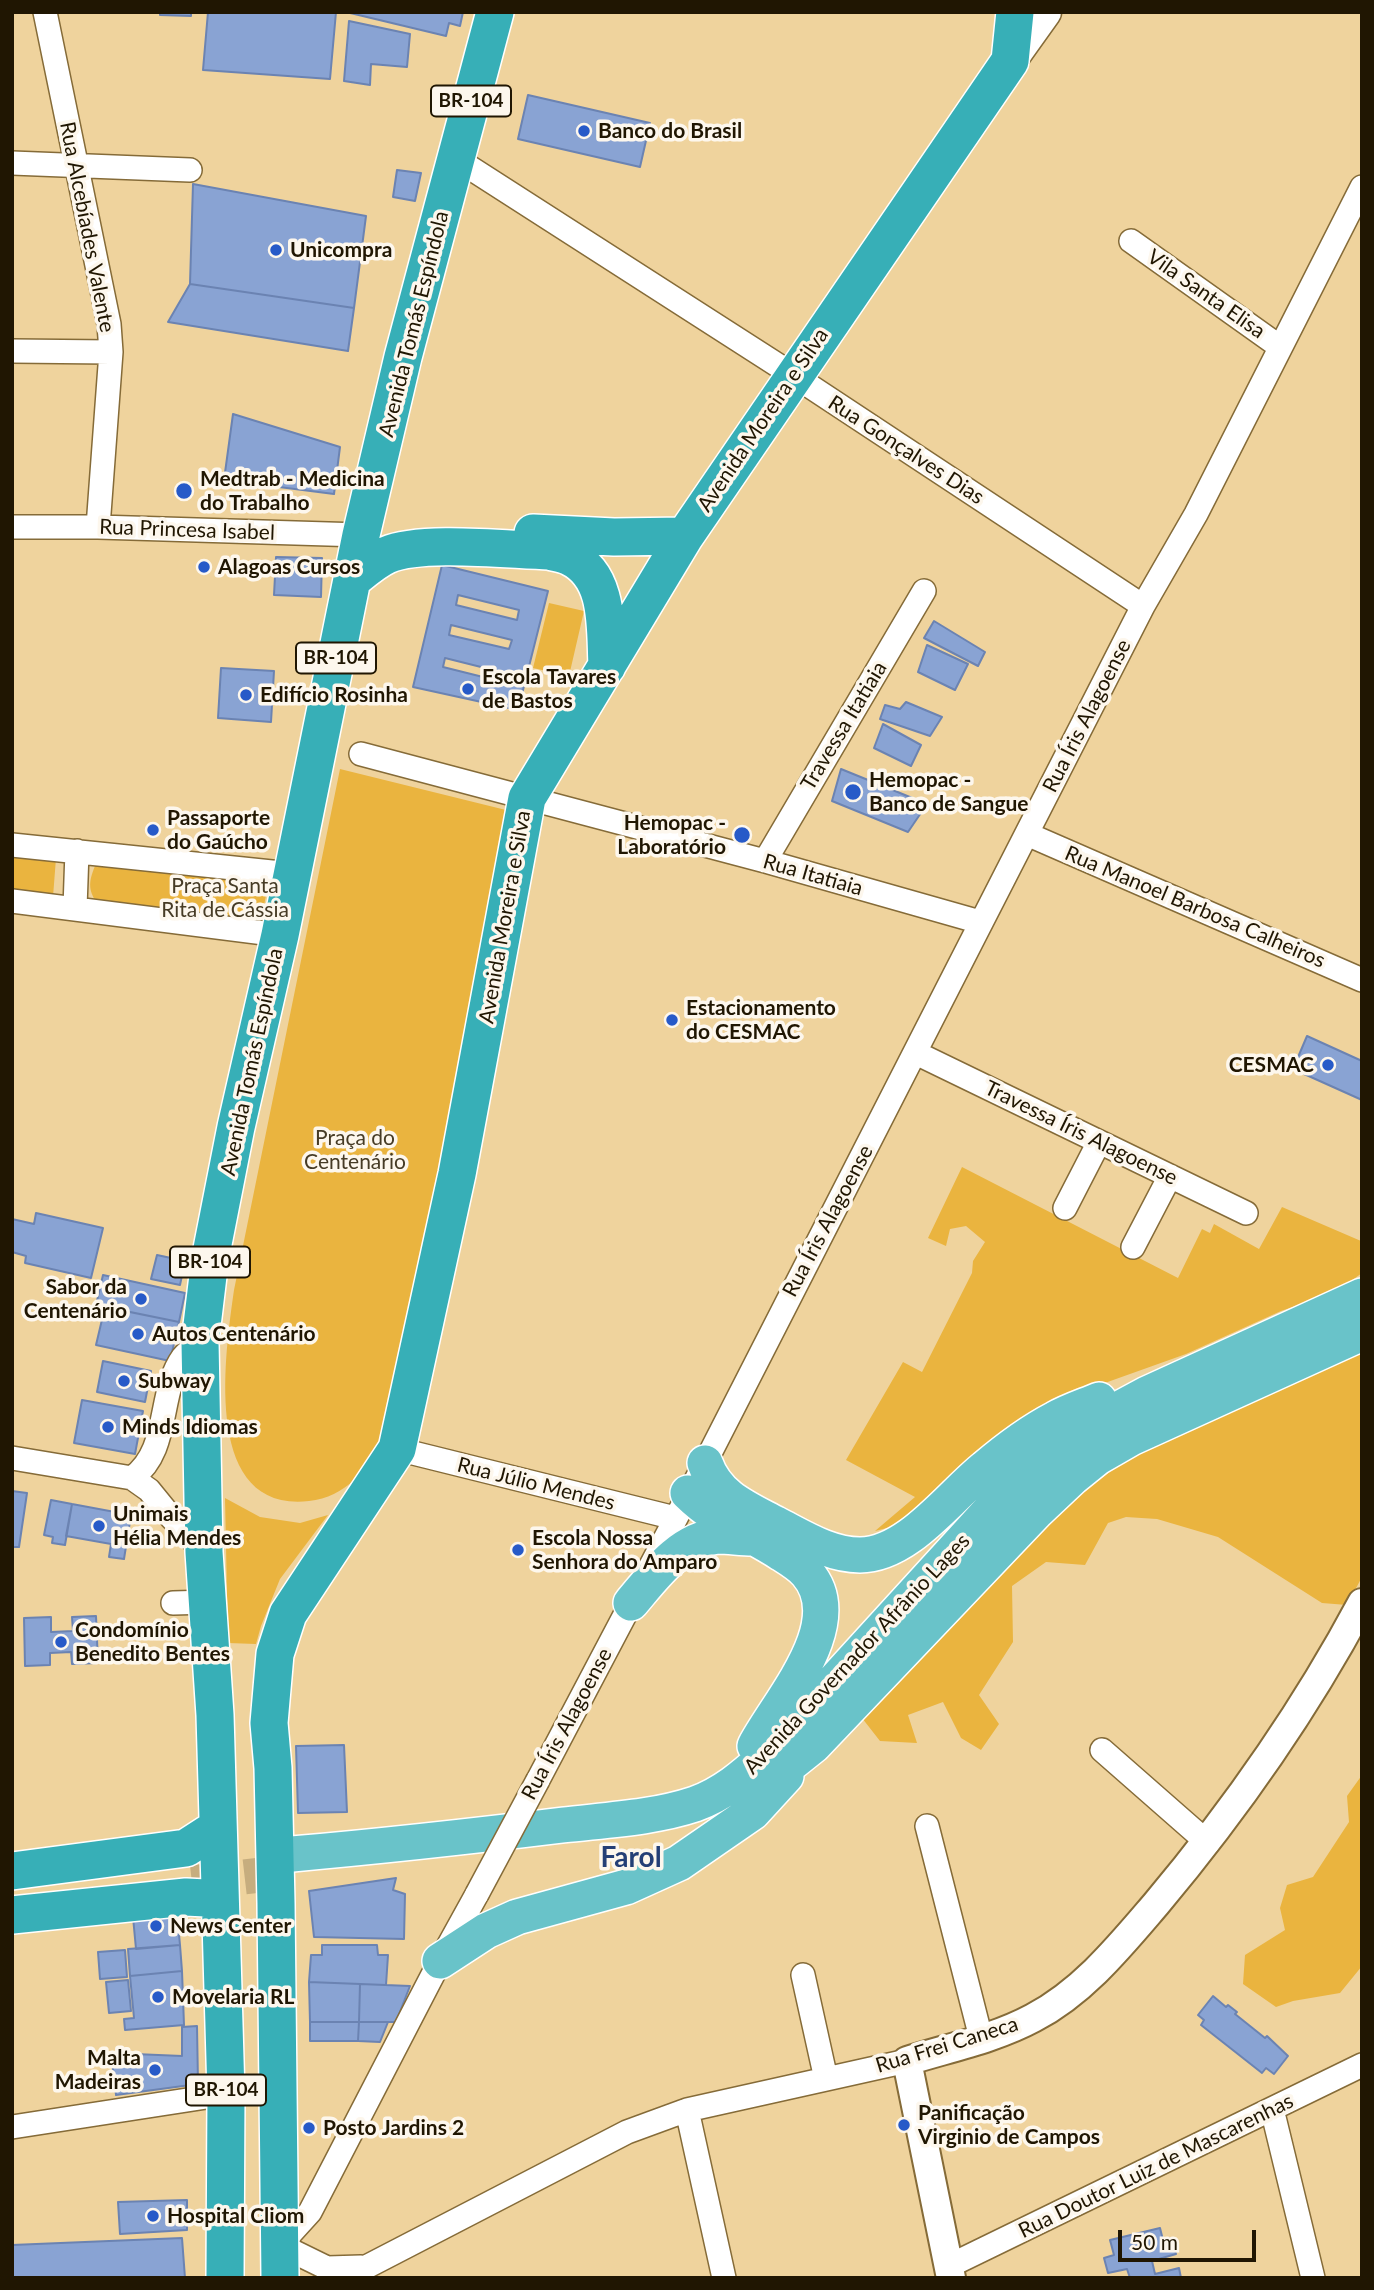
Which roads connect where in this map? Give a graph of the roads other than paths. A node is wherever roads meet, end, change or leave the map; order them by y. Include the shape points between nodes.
1 (45, 12) edge
2 (495, 12) edge
3 (1015, 12) edge
4 (1045, 12) edge
5 (1010, 61) junction
6 (455, 158) junction
7 (12, 163) edge
8 (75, 165) junction
9 (190, 170) dead end
10 (1362, 187) edge
11 (1131, 242) dead end
12 (1280, 347) junction
13 (12, 351) edge
14 (111, 352) junction
15 (793, 375) junction
16 (370, 499) junction
17 (12, 527) edge
18 (98, 527) junction
19 (361, 535) junction
20 (685, 536) junction
21 (614, 537) junction
22 (352, 580) junction
23 (599, 589) junction
24 (924, 591) dead end
25 (1143, 606) junction
26 (607, 666) junction
27 (361, 754) dead end
28 (527, 798) junction
29 (1027, 835) junction
30 (12, 845) edge
31 (77, 851) junction
32 (765, 861) junction
33 (291, 874) junction
34 (12, 901) edge
35 (75, 908) junction
36 (980, 922) junction
37 (280, 935) junction
38 (1362, 980) edge
39 (916, 1053) junction
40 (1098, 1142) junction
41 (1170, 1176) junction
42 (1065, 1208) dead end
43 (1246, 1213) dead end
44 (1133, 1247) dead end
45 (1362, 1296) edge
46 (1362, 1333) edge
47 (200, 1342) junction
48 (1196, 1371) junction
49 (397, 1449) junction
50 (12, 1458) edge
51 (705, 1463) junction
52 (132, 1478) junction
53 (681, 1505) junction
54 (752, 1538) junction
55 (204, 1552) junction
56 (209, 1602) junction
57 (173, 1603) dead end
58 (631, 1603) junction
59 (1362, 1603) edge
60 (814, 1745) junction
61 (1102, 1750) dead end
62 (736, 1783) junction
63 (927, 1826) dead end
64 (217, 1828) junction
65 (1208, 1843) junction
66 (12, 1871) edge
67 (12, 1885) edge
68 (477, 1894) junction
69 (219, 1902) junction
70 (12, 1905) edge
71 (12, 1915) edge
72 (502, 1924) junction
73 (440, 1961) junction
74 (803, 1975) dead end
75 (981, 2038) junction
76 (907, 2061) junction
77 (1362, 2065) edge
78 (826, 2079) junction
79 (226, 2094) junction
80 (1272, 2109) junction
81 (687, 2110) junction
82 (12, 2127) edge
83 (280, 2261) edge
84 (368, 2266) junction
85 (951, 2272) edge
86 (225, 2278) edge
87 (345, 2278) edge
88 (724, 2278) edge
89 (1313, 2278) edge

1 - 8 street, Rua Alcebíades Valente
2 - 6 highway, Avenida Tomás Espíndola / BR-104
3 - 5 highway, BR-104
4 - 5 main road, Avenida Moreira e Silva
5 - 15 highway, Avenida Moreira e Silva / BR-104
6 - 15 street, Rua Gonçalves Dias
6 - 16 highway, Avenida Tomás Espíndola / BR-104
7 - 8 street
8 - 9 street
8 - 14 street, Rua Alcebíades Valente
10 - 12 street, Rua Íris Alagoense
11 - 12 street, Vila Santa Elisa
12 - 25 street, Rua Íris Alagoense via 1196,514
13 - 14 street
14 - 18 street, Rua Alcebíades Valente
15 - 20 highway, Avenida Moreira e Silva / BR-104
15 - 25 street, Rua Gonçalves Dias
16 - 19 highway, Avenida Tomás Espíndola / BR-104
16 - 21 highway via 391,524 417,533
17 - 18 street, Rua Princesa Isabel
18 - 19 street, Rua Princesa Isabel
19 - 22 highway, Avenida Tomás Espíndola / BR-104
20 - 21 highway
20 - 26 highway, Avenida Moreira e Silva / BR-104
21 - 23 highway via 601,558
22 - 23 highway via 389,554 412,548 522,550 569,556 587,568
22 - 33 highway, Avenida Tomás Espíndola / BR-104
23 - 26 highway
24 - 32 street, Travessa Itatiaia
25 - 29 street, Rua Íris Alagoense
26 - 28 highway, Avenida Moreira e Silva / BR-104
27 - 28 street, Rua Itatiaia
28 - 32 street, Rua Itatiaia
28 - 49 highway, Avenida Moreira e Silva / BR-104 via 457,1174
29 - 36 street, Rua Íris Alagoense
29 - 38 street, Rua Manoel Barbosa Calheiros
30 - 31 street
31 - 33 street
31 - 35 street
32 - 36 street, Rua Itatiaia
33 - 37 highway, Avenida Tomás Espíndola / BR-104
34 - 35 street
35 - 37 street
36 - 39 street, Rua Íris Alagoense
37 - 47 highway, Avenida Tomás Espíndola / BR-104 via 233,1141 210,1259
39 - 40 street, Travessa Íris Alagoense
39 - 51 street, Rua Íris Alagoense
40 - 41 street, Travessa Íris Alagoense
40 - 42 street
41 - 43 street, Travessa Íris Alagoense
41 - 44 street
45 - 48 main road, Avenida Governador Afrânio Lages
46 - 60 main road, Avenida Governador Afrânio Lages via 1098,1457 1037,1511
47 - 52 street via 183,1357 149,1462
47 - 55 highway, Avenida Tomás Espíndola / BR-104
48 - 51 main road via 1135,1385 1055,1419 985,1467 909,1537 883,1552 839,1553 808,1540 732,1500 709,1475
48 - 62 main road, Avenida Governador Afrânio Lages via 1082,1429 1042,1461 995,1505 783,1738
49 - 53 street, Rua Júlio Mendes
49 - 83 highway, Avenida Moreira e Silva / BR-104 via 288,1614 275,1654 269,1723 276,1890
50 - 52 street
51 - 53 street, Rua Íris Alagoense
52 - 55 street via 149,1490
53 - 54 main road
53 - 58 street, Rua Íris Alagoense
54 - 58 main road via 717,1536 693,1543 665,1563
54 - 62 main road via 808,1574 820,1611 814,1647
55 - 56 highway, Avenida Tomás Espíndola / BR-104
56 - 57 street
56 - 64 highway, Avenida Tomás Espíndola / BR-104
58 - 68 street, Rua Íris Alagoense, bridge
59 - 65 street, Rua Frei Caneca via 1293,1718
60 - 62 main road, Avenida Governador Afrânio Lages via 733,1810 674,1831 294,1863 633,1816 696,1803
60 - 72 main road via 753,1812 679,1863 626,1887
61 - 65 street
63 - 75 street
64 - 66 highway via 186,1848
64 - 69 highway, BR-104
65 - 75 street, Rua Frei Caneca via 1113,1955 1070,1993 1032,2019
67 - 70 main road via 178,1876
68 - 72 main road via 481,1915
68 - 73 street, Rua Íris Alagoense
69 - 71 highway via 187,1897
69 - 79 highway, BR-104
72 - 73 main road
73 - 83 street, Rua Íris Alagoense via 310,2213
74 - 78 street
75 - 76 street, Rua Frei Caneca
76 - 78 street, Rua Frei Caneca
76 - 85 street
77 - 80 street, Rua Doutor Luiz de Mascarenhas
78 - 81 street, Rua Frei Caneca
79 - 82 street
79 - 86 highway, BR-104
80 - 85 street, Rua Doutor Luiz de Mascarenhas
80 - 89 street
81 - 84 street, Rua Frei Caneca via 626,2132
81 - 88 street
83 - 84 street, Rua Frei Caneca via 327,2268
84 - 87 street, Rua Frei Caneca

